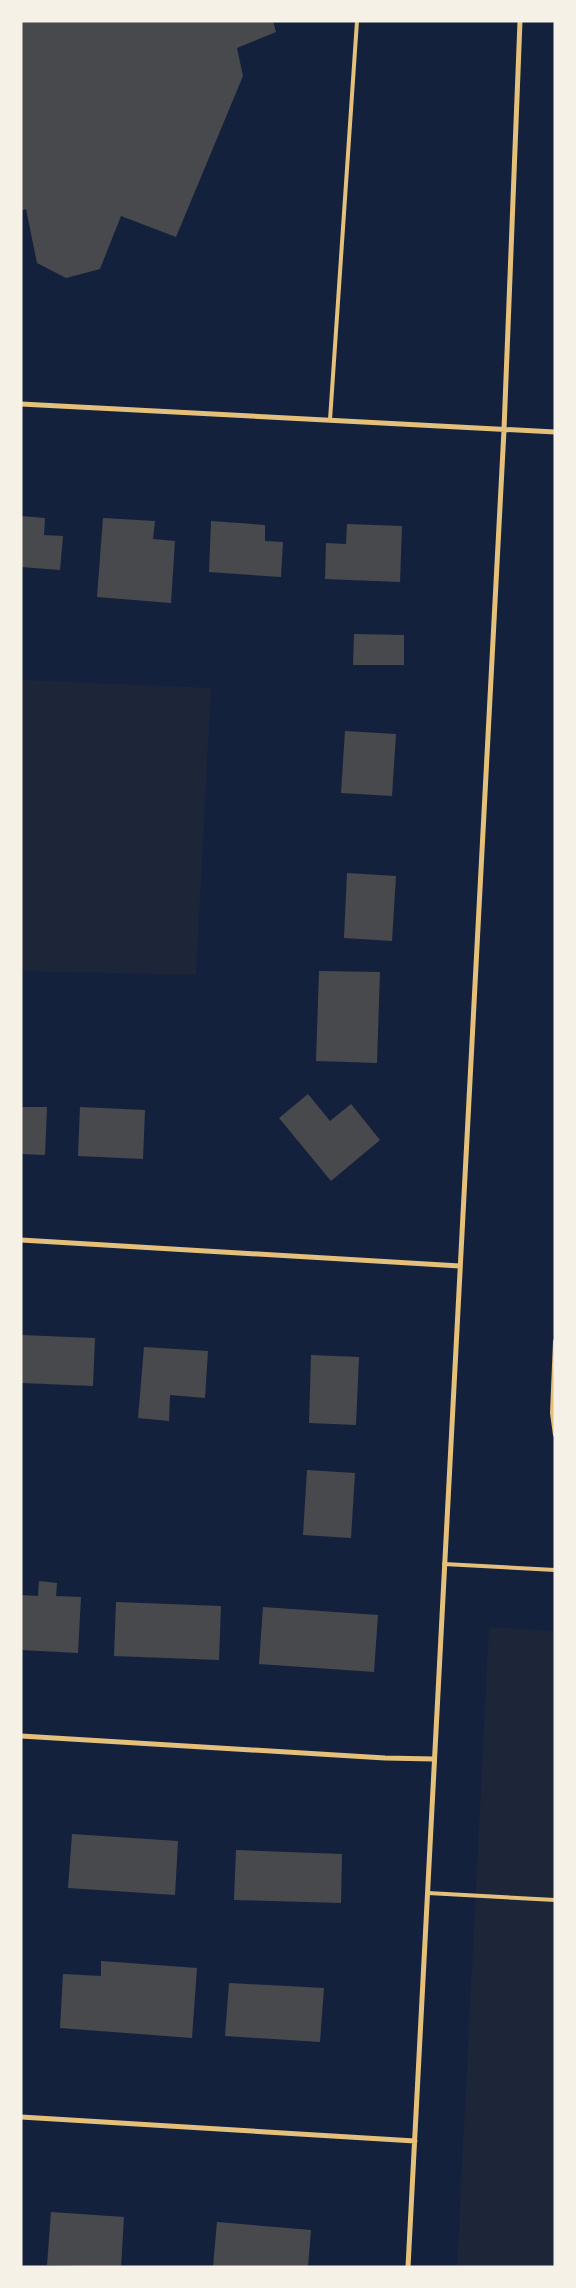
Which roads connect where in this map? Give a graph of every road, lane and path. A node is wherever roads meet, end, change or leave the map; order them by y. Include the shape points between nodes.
1 (357, 21) edge
2 (520, 21) edge
3 (21, 404) edge
4 (330, 420) junction
5 (504, 430) junction
6 (555, 432) edge
7 (21, 1240) edge
8 (460, 1266) junction
9 (555, 1341) edge
10 (555, 1435) edge
11 (444, 1564) junction
12 (555, 1570) edge
13 (21, 1736) edge
14 (434, 1759) junction
15 (428, 1894) junction
16 (555, 1900) edge
17 (21, 2116) edge
18 (415, 2141) junction
19 (408, 2267) edge

1 - 4 lane
2 - 5 street
3 - 4 street
4 - 5 street
5 - 6 street
5 - 8 street
7 - 8 street
8 - 11 street
9 - 10 lane via 552,1413
11 - 12 lane
11 - 14 street
13 - 14 street
14 - 15 street
15 - 16 lane
15 - 18 street
17 - 18 street
18 - 19 street

